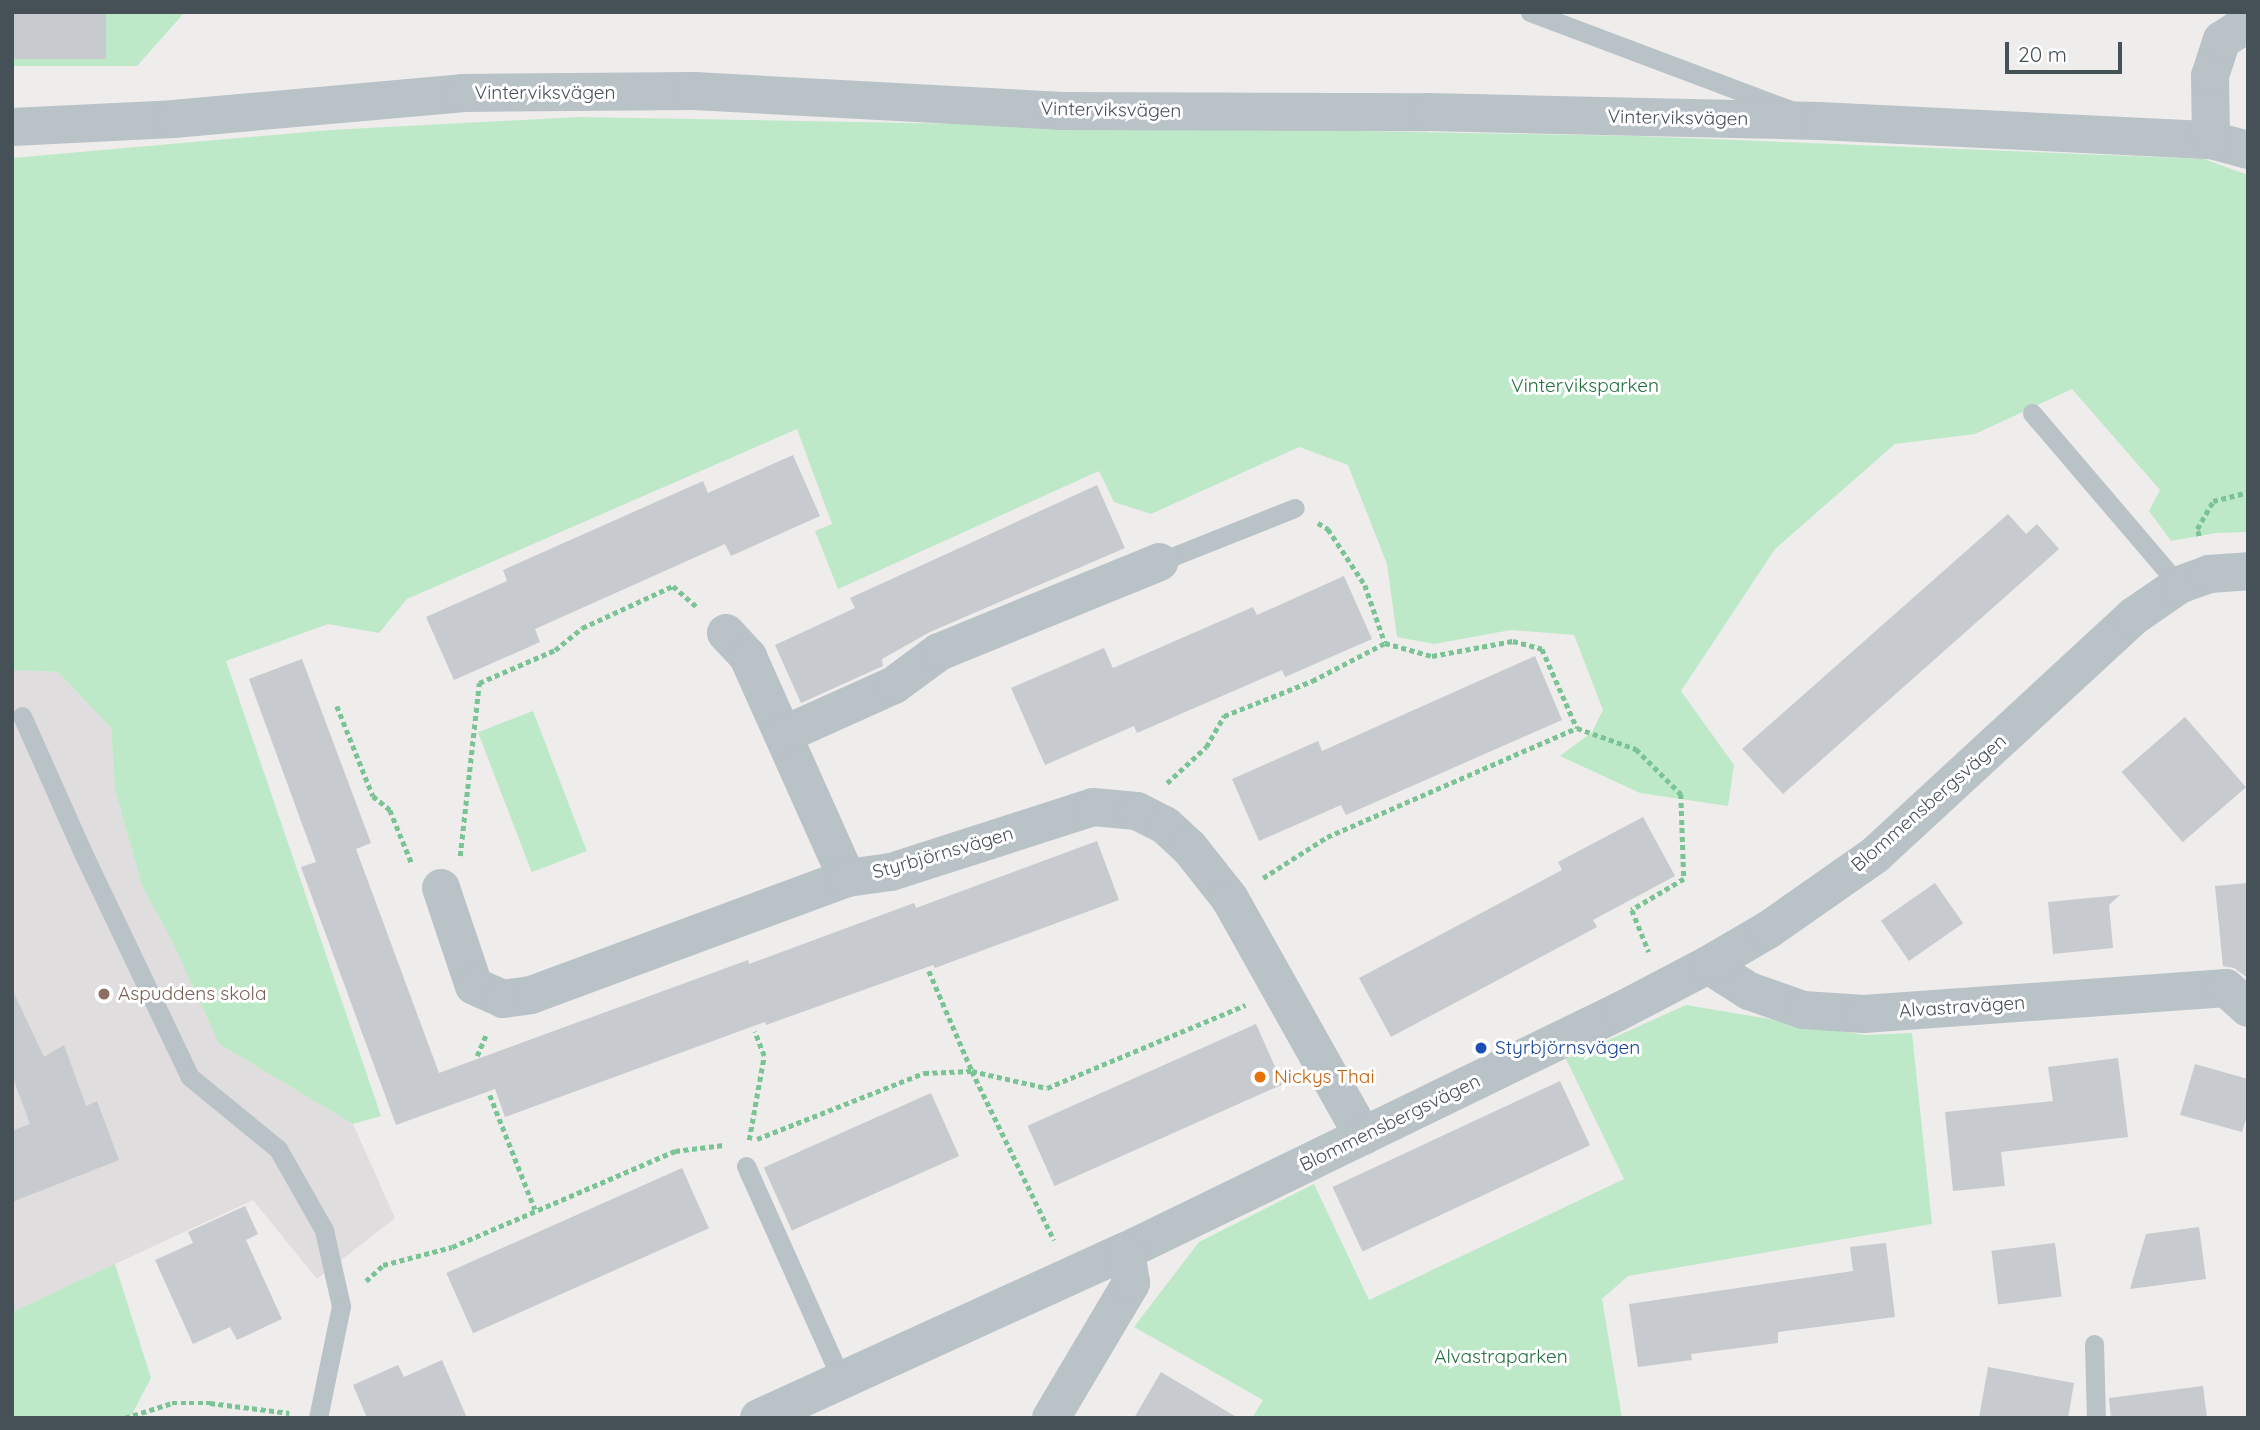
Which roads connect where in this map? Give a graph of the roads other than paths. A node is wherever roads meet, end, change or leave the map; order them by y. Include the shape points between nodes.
1 (1530, 12) edge
2 (2248, 23) edge
3 (1819, 121) junction
4 (12, 127) edge
5 (2211, 140) junction
6 (2248, 150) edge
7 (2032, 413) dead end
8 (1295, 508) road end
9 (1159, 562) joint
10 (2248, 571) edge
11 (2179, 585) junction
12 (726, 633) road end
13 (22, 716) dead end
14 (783, 735) junction
15 (847, 878) junction
16 (441, 888) road end
17 (1708, 965) junction
18 (2242, 992) edge
19 (1363, 1136) junction
20 (746, 1166) dead end
21 (1126, 1251) junction
22 (2094, 1344) dead end
23 (842, 1381) junction
24 (318, 1417) edge
25 (759, 1418) edge
26 (1051, 1418) edge
27 (2096, 1418) edge

1 - 3 lane
2 - 5 street via 2222,40 2210,76
3 - 4 street, Vinterviksvägen via 1427,112 1058,111 694,91 462,93 173,119
3 - 5 street, Vinterviksvägen
5 - 6 street, Vinterviksvägen
7 - 11 lane
8 - 9 lane
9 - 14 street via 939,652 894,685
10 - 11 street, Blommensbergsvägen via 2209,574
11 - 17 street, Blommensbergsvägen via 2134,616 1875,855 1768,930
12 - 14 street, Styrbjörnsvägen via 748,657
13 - 24 lane via 190,1077 278,1149 324,1230 341,1306
14 - 15 street, Styrbjörnsvägen
15 - 16 street, Styrbjörnsvägen via 531,995 503,999 474,986
15 - 19 street, Styrbjörnsvägen via 891,872 1093,807 1137,811 1165,825 1189,847 1230,899
17 - 18 street, Alvastravägen via 1749,991 1803,1010 1864,1014
17 - 19 street, Blommensbergsvägen
19 - 21 street, Blommensbergsvägen
20 - 23 lane
21 - 23 street, Blommensbergsvägen
21 - 26 street via 1131,1283
22 - 27 lane
23 - 25 street, Blommensbergsvägen

